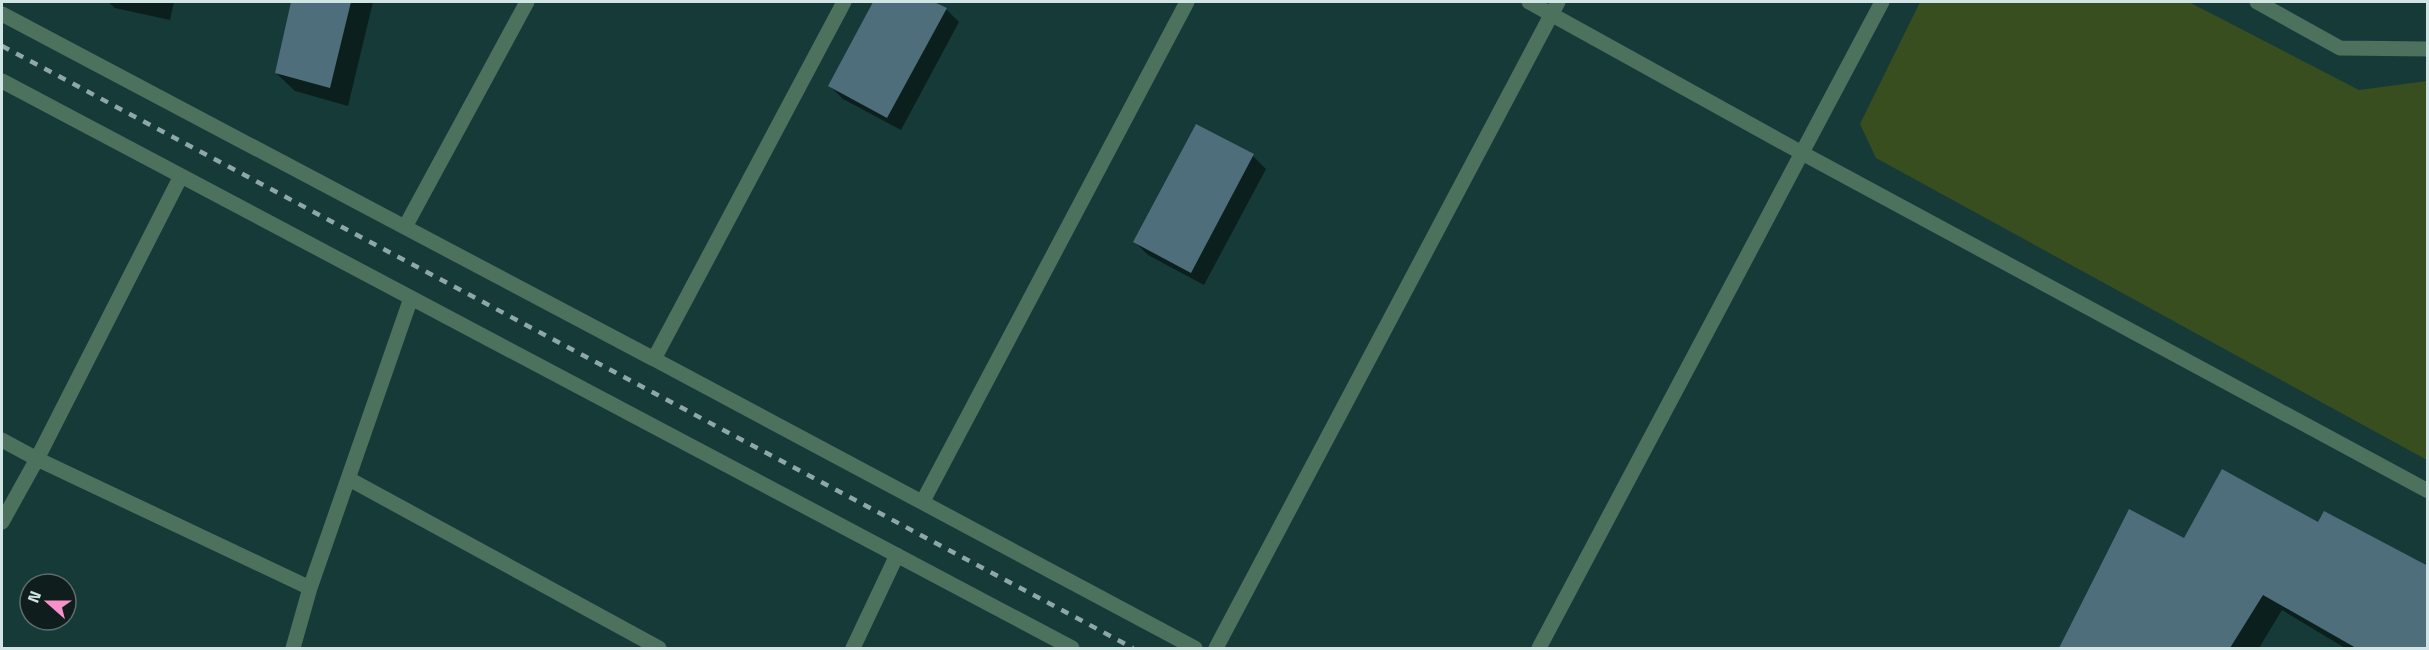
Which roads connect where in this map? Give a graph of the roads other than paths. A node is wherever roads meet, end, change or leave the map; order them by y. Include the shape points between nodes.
1 (527, 2) edge
2 (844, 2) edge
3 (1187, 2) edge
4 (1529, 2) edge
5 (1882, 2) edge
6 (2257, 2) edge
7 (1555, 8) edge
8 (2, 14) edge
9 (2427, 49) edge
10 (2, 81) edge
11 (1802, 153) junction
12 (182, 176) junction
13 (405, 227) junction
14 (411, 298) junction
15 (654, 359) junction
16 (2, 440) edge
17 (37, 459) junction
18 (349, 479) junction
19 (2427, 491) edge
20 (923, 501) junction
21 (2, 522) edge
22 (897, 555) junction
23 (310, 588) junction
24 (293, 648) edge
25 (659, 648) edge
26 (853, 648) edge
27 (1072, 648) edge
28 (1195, 648) edge
29 (1216, 648) edge
30 (1539, 648) edge

1 - 13 street
2 - 15 street
3 - 20 street
4 - 7 street
5 - 11 street
6 - 9 street via 2340,48
7 - 11 street
7 - 29 street
8 - 13 street
10 - 12 street
11 - 19 street
11 - 30 street
12 - 14 street
12 - 17 street
13 - 15 street
14 - 18 street
14 - 22 street
15 - 20 street
16 - 17 street
17 - 21 street
17 - 23 street
18 - 23 street
18 - 25 street
20 - 28 street
22 - 26 street
22 - 27 street
23 - 24 street

